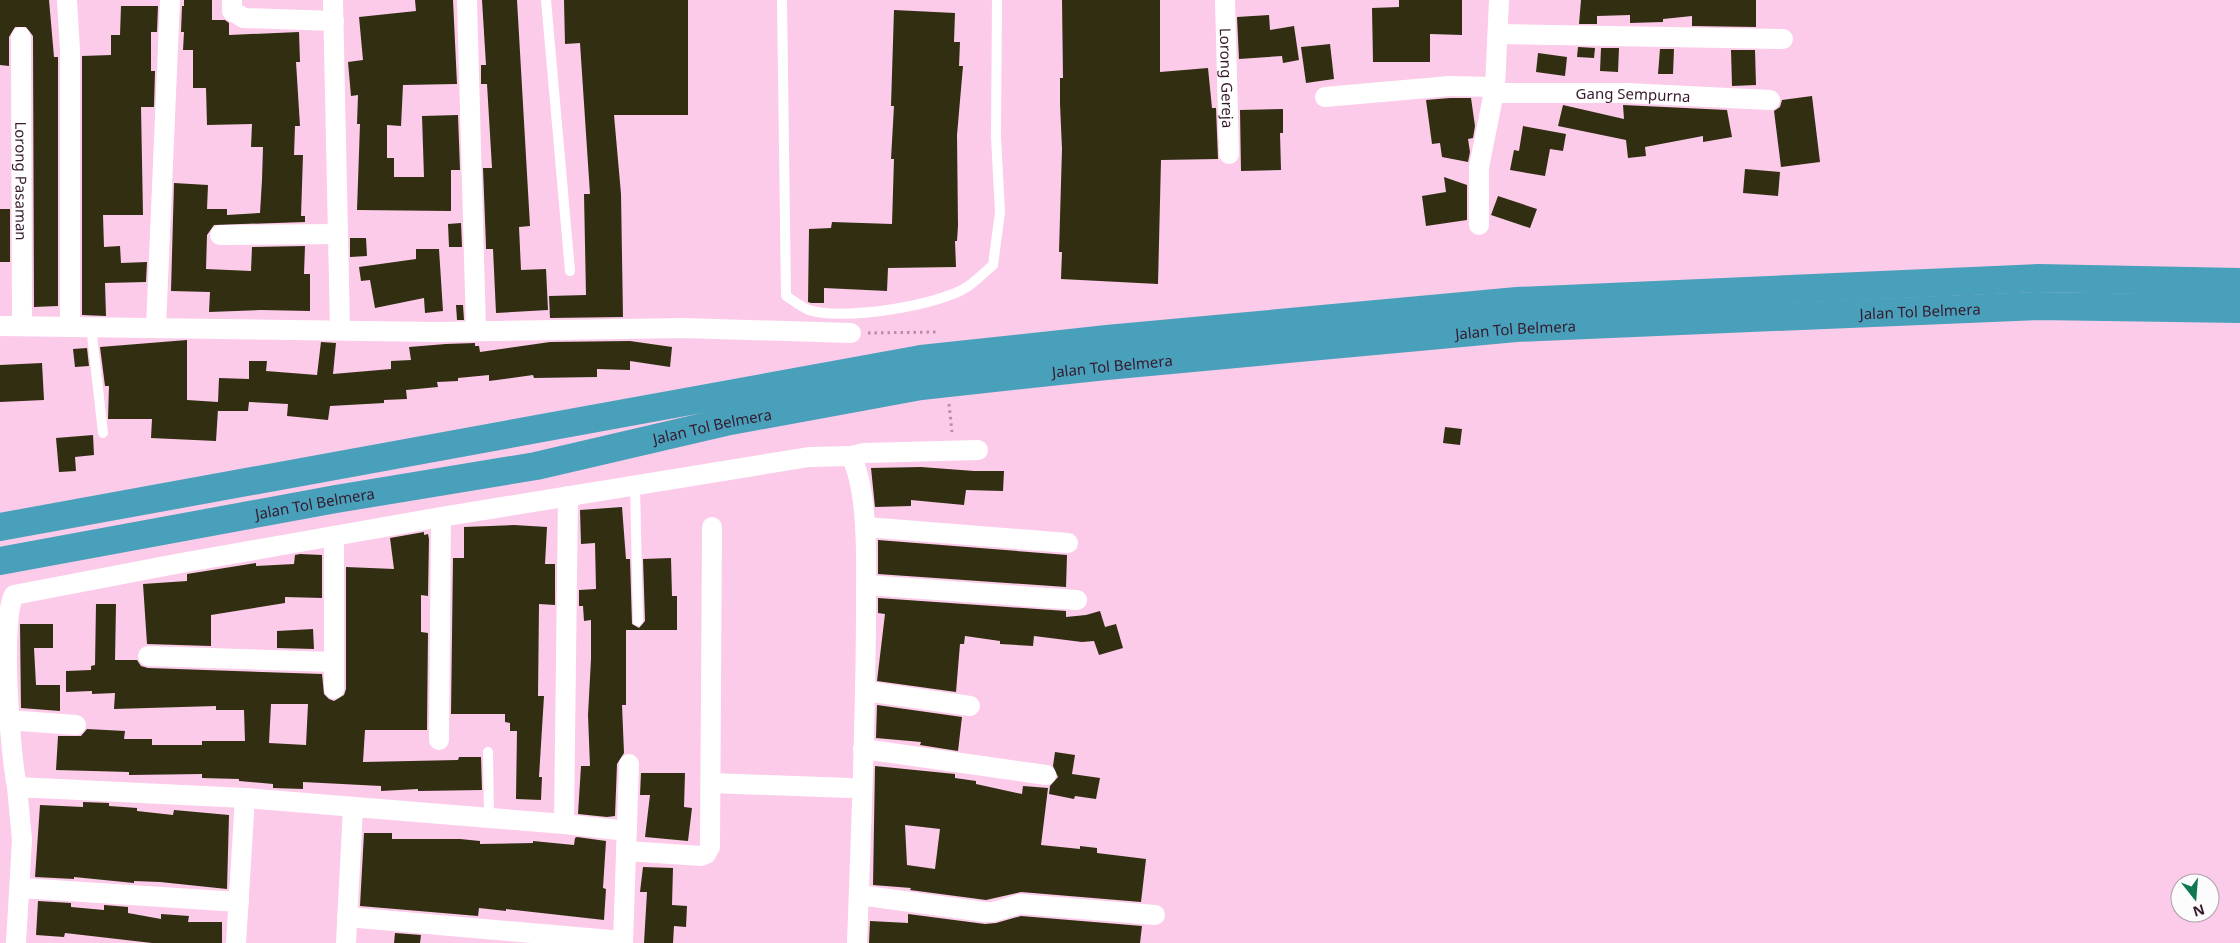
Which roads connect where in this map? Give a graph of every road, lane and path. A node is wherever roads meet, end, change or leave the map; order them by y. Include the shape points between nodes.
1 (67, 0) edge
2 (170, 0) edge
3 (232, 0) edge
4 (333, 0) edge
5 (467, 0) edge
6 (546, 0) edge
7 (782, 0) edge
8 (997, 0) edge
9 (1226, 0) edge
10 (1498, 0) edge
11 (334, 21) junction
12 (1498, 34) junction
13 (21, 37) dead end
14 (1783, 40) dead end
15 (1494, 90) junction
16 (1325, 97) dead end
17 (1770, 100) dead end
18 (1229, 154) dead end
19 (1479, 225) dead end
20 (338, 234) junction
21 (220, 235) dead end
22 (570, 271) dead end
23 (2233, 282) edge
24 (2234, 309) edge
25 (22, 325) junction
26 (0, 326) edge
27 (70, 326) junction
28 (91, 326) junction
29 (156, 327) junction
30 (340, 329) junction
31 (476, 331) junction
32 (937, 332) dead end
33 (851, 333) joint
34 (103, 433) dead end
35 (978, 450) dead end
36 (850, 456) junction
37 (635, 486) junction
38 (568, 496) junction
39 (441, 517) junction
40 (0, 527) edge
41 (712, 527) dead end
42 (866, 527) junction
43 (334, 536) junction
44 (1068, 543) dead end
45 (0, 561) edge
46 (866, 584) junction
47 (1077, 600) dead end
48 (638, 621) dead end
49 (148, 656) dead end
50 (334, 662) junction
51 (334, 690) dead end
52 (866, 691) junction
53 (970, 706) dead end
54 (7, 720) junction
55 (76, 725) dead end
56 (439, 740) dead end
57 (863, 749) junction
58 (488, 752) dead end
59 (629, 764) dead end
60 (1046, 775) dead end
61 (711, 783) junction
62 (17, 787) junction
63 (849, 788) dead end
64 (245, 798) junction
65 (353, 807) junction
66 (489, 818) junction
67 (564, 824) junction
68 (627, 831) junction
69 (626, 851) junction
70 (21, 888) junction
71 (858, 895) junction
72 (239, 902) junction
73 (1156, 914) dead end
74 (347, 917) junction
75 (623, 942) edge
76 (16, 943) edge
77 (236, 943) edge
78 (346, 943) edge
79 (857, 943) edge

1 - 27 street via 70,50
2 - 29 street
3 - 11 street via 232,11 244,18
4 - 11 street
5 - 31 street
6 - 22 lane
7 - 8 lane via 786,296 808,310 834,314 889,310 930,301 966,288 993,265 1000,212 996,138
9 - 18 street, Lorong Gereja
10 - 12 street
11 - 20 street
12 - 14 street
12 - 15 street
13 - 25 street, Lorong Pasaman
15 - 16 street, Gang Sempurna via 1450,86
15 - 17 street, Gang Sempurna
15 - 19 street via 1479,167
20 - 21 street
20 - 30 street
23 - 40 highway, Jalan Tol Belmera via 2038,278 1517,301 921,359
24 - 45 highway, Jalan Tol Belmera via 2037,306 1516,328 920,386 725,422 536,466
25 - 26 street
25 - 27 street
27 - 28 street
28 - 29 street
28 - 34 lane
29 - 30 street
30 - 31 street
31 - 33 street via 683,328
32 - 33 path
35 - 36 street
36 - 37 street via 809,457
36 - 42 street via 857,474
37 - 38 street
37 - 48 lane
38 - 39 street
38 - 67 street
39 - 43 street
39 - 56 street
41 - 61 street
42 - 44 street
42 - 46 street
43 - 50 street
43 - 54 street via 14,595 7,613 6,630
46 - 47 street
46 - 52 street
49 - 50 street
50 - 51 street
52 - 53 street
52 - 57 street
54 - 55 street
54 - 62 street
57 - 60 street
57 - 71 street
58 - 66 lane
59 - 68 street
61 - 63 street
61 - 69 street via 710,847 706,854
62 - 64 street
62 - 70 street via 22,840
64 - 65 street
64 - 72 street
65 - 66 street
65 - 74 street
66 - 67 street
67 - 68 street
68 - 69 street
69 - 75 street
70 - 72 street
70 - 76 street
71 - 73 street via 985,912 1020,904
71 - 79 street
72 - 77 street
74 - 75 street
74 - 78 street

